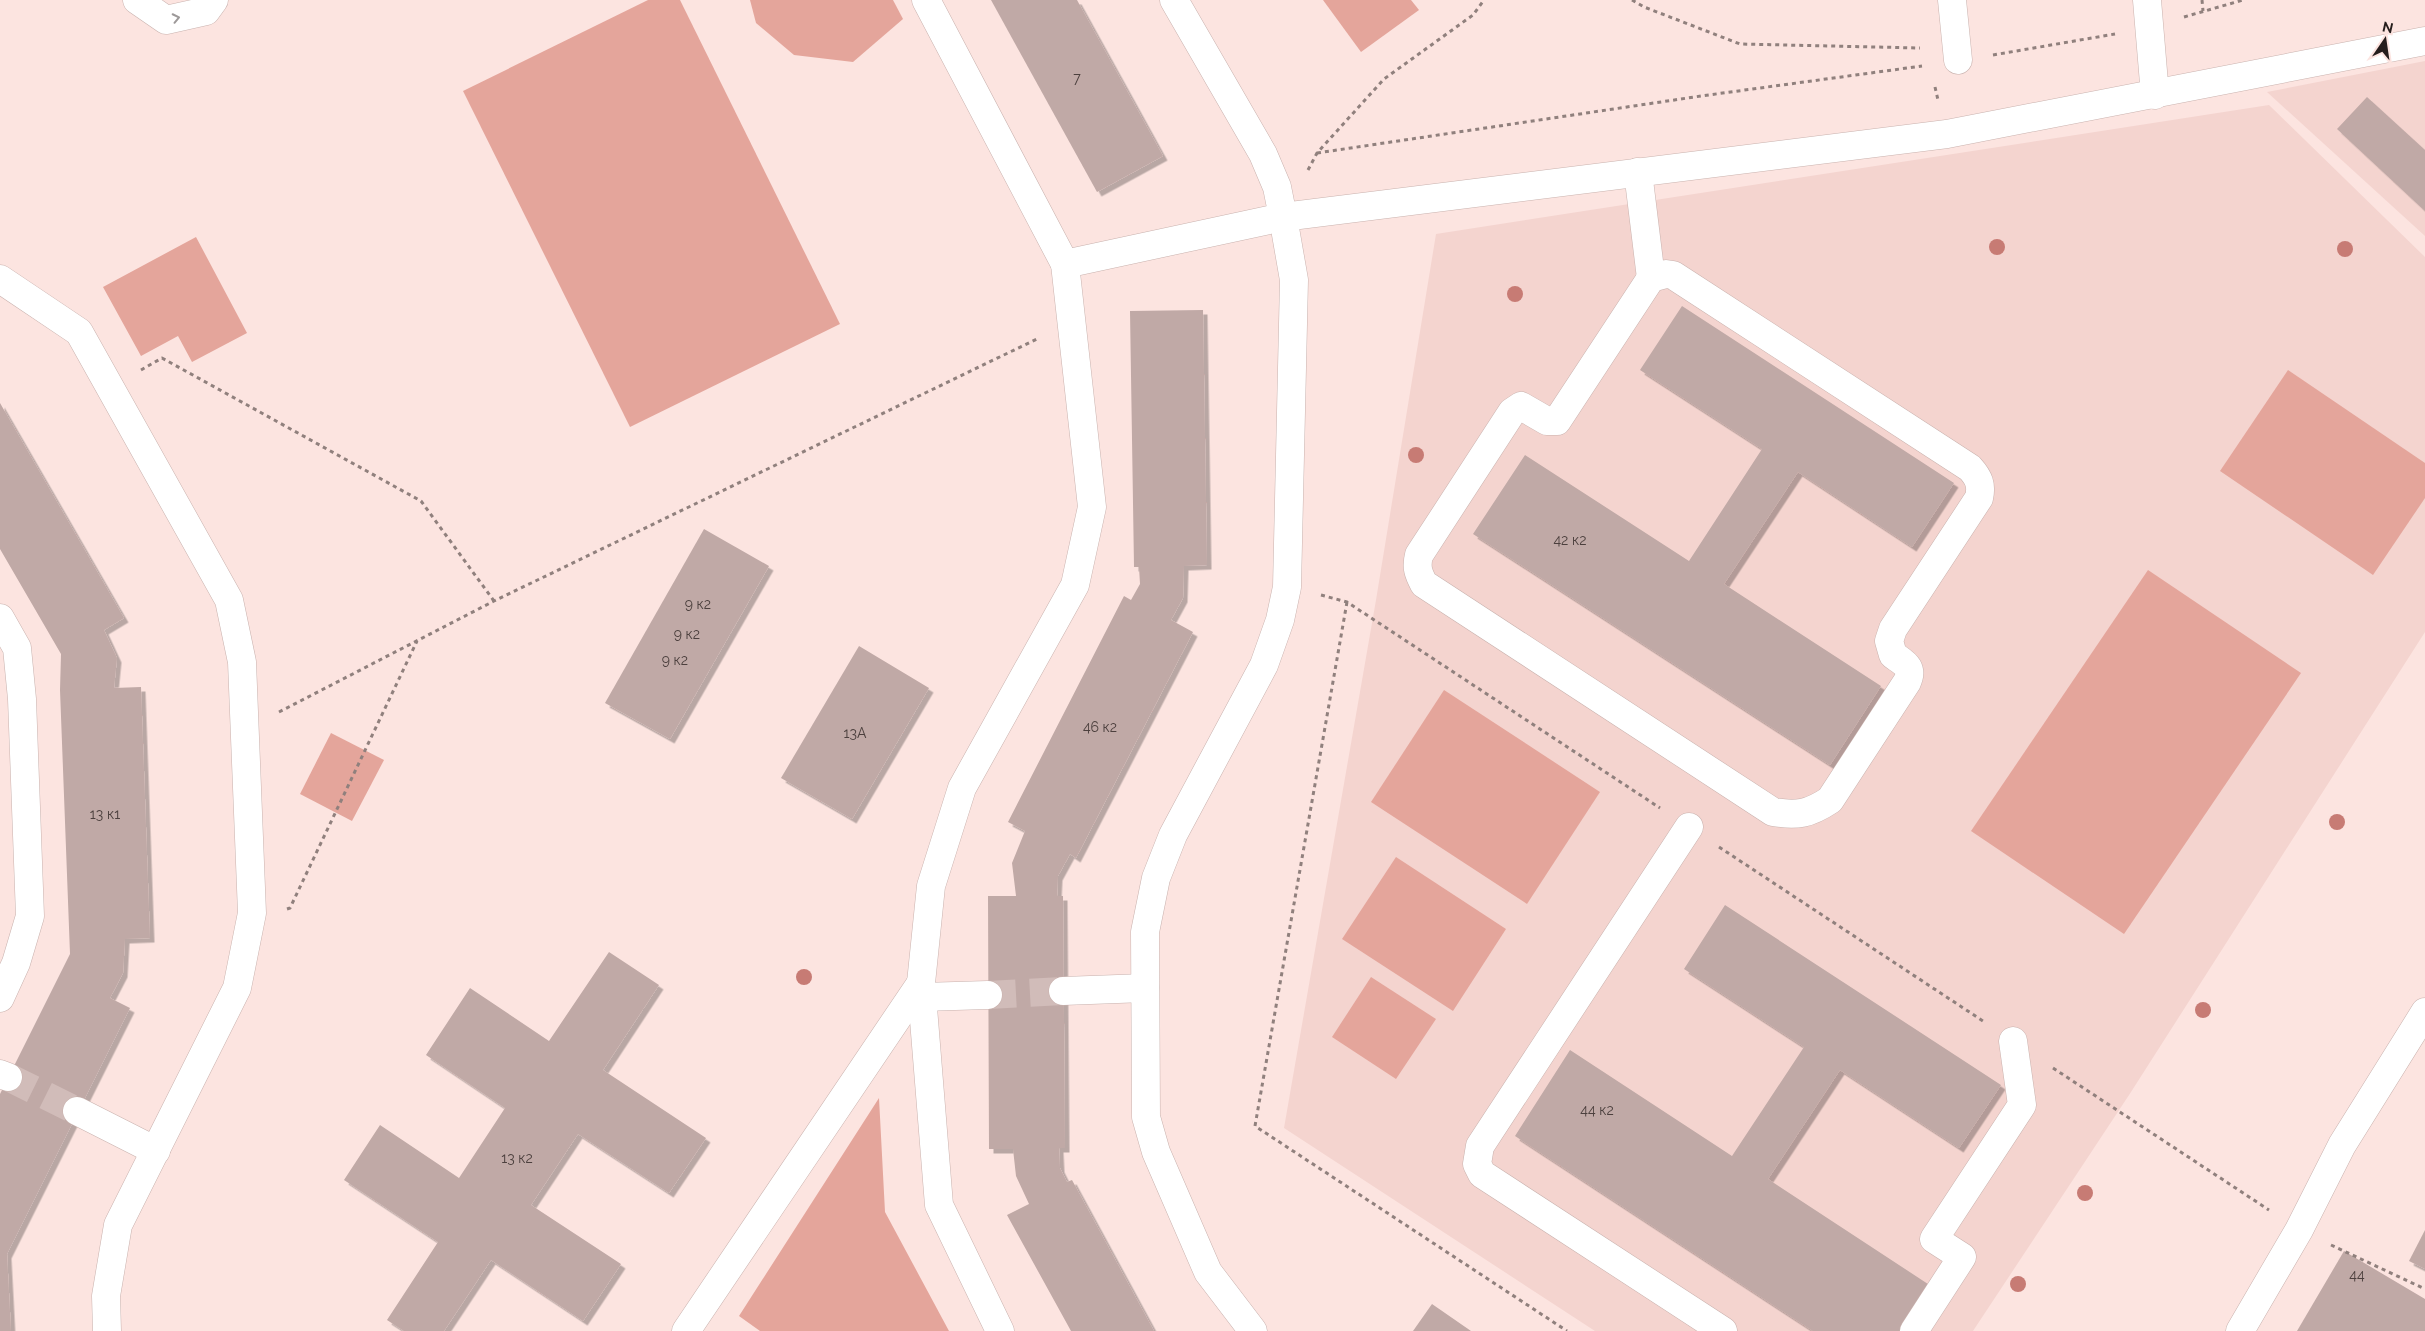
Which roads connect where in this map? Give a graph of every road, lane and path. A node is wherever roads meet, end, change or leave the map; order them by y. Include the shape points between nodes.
1 (137, 0) edge
2 (214, 0) edge
3 (926, 0) edge
4 (1174, 0) edge
5 (1484, 0) edge
6 (1632, 0) edge
7 (1952, 0) edge
8 (2147, 0) edge
9 (2202, 0) edge
10 (2242, 0) edge
11 (2203, 11) junction
12 (2149, 28) junction
13 (2425, 41) edge
14 (1958, 60) junction
15 (1929, 65) junction
16 (2155, 95) junction
17 (1948, 134) junction
18 (1638, 172) junction
19 (1283, 217) junction
20 (1065, 264) junction
21 (1651, 278) junction
22 (0, 279) edge
23 (1072, 322) junction
24 (110, 387) junction
25 (1287, 587) junction
26 (494, 601) junction
27 (1347, 602) junction
28 (0, 618) edge
29 (418, 640) junction
30 (246, 729) junction
31 (1688, 827) junction
32 (252, 913) junction
33 (1145, 988) junction
34 (922, 990) junction
35 (1063, 991) tunnel mouth
36 (988, 995) tunnel mouth
37 (0, 998) edge
38 (2425, 1012) edge
39 (2013, 1041) junction
40 (77, 1111) tunnel mouth
41 (156, 1151) junction
42 (2299, 1230) junction
43 (2425, 1289) edge
44 (107, 1331) edge
45 (686, 1331) edge
46 (1000, 1331) edge
47 (1253, 1331) edge
48 (1567, 1331) edge
49 (1723, 1331) edge
50 (1914, 1331) edge
51 (2240, 1331) edge

1 -> 2 lane via 166,20 206,11
3 - 20 lane
4 - 19 lane via 1263,154
5 - 15 path via 1473,15 1384,79 1317,153
6 - 15 path via 1740,44 1924,48
7 - 14 lane
8 - 12 lane
9 - 11 path
10 - 11 path
11 - 12 path
12 - 14 path
12 - 16 lane
13 - 16 lane
14 - 15 path
15 - 17 path
16 - 17 lane
17 - 18 lane
18 - 19 lane
18 - 21 lane
19 - 20 lane
19 - 25 lane via 1294,280
20 - 23 lane
21 - 21 lane via 1557,421 1547,421 1521,406 1512,412 1418,555 1418,574 1424,584 1773,812 1794,815 1815,810 1830,800 1907,682 1910,670 1893,655 1889,641 1893,629 1978,498 1981,488 1978,476 1673,275
22 - 24 lane via 79,332
23 - 26 path
23 - 34 lane via 1092,507 1075,586 962,788 931,886
24 - 26 path via 162,358 421,501
24 - 30 lane via 229,600 242,662
25 - 27 path
25 - 33 lane via 1280,620 1264,665 1173,835 1156,878 1145,932
26 - 29 path
27 - 31 path
27 - 48 path via 1255,1126
28 - 37 lane via 18,648 30,916 16,963
29 - 30 path
29 - 32 path via 290,908
30 - 32 lane
31 - 39 path
31 - 49 lane via 1480,1146 1477,1164 1482,1174
32 - 41 lane via 237,988
33 - 35 lane
33 - 47 lane via 1146,1117 1156,1152 1208,1272
34 - 36 lane
34 - 45 lane
34 - 46 lane via 939,1205
38 - 42 lane via 2342,1145
39 - 42 path
39 - 50 lane via 2022,1105 1934,1239 1962,1257
40 - 41 lane
41 - 44 lane via 118,1225 106,1296
42 - 43 path
42 - 51 lane

